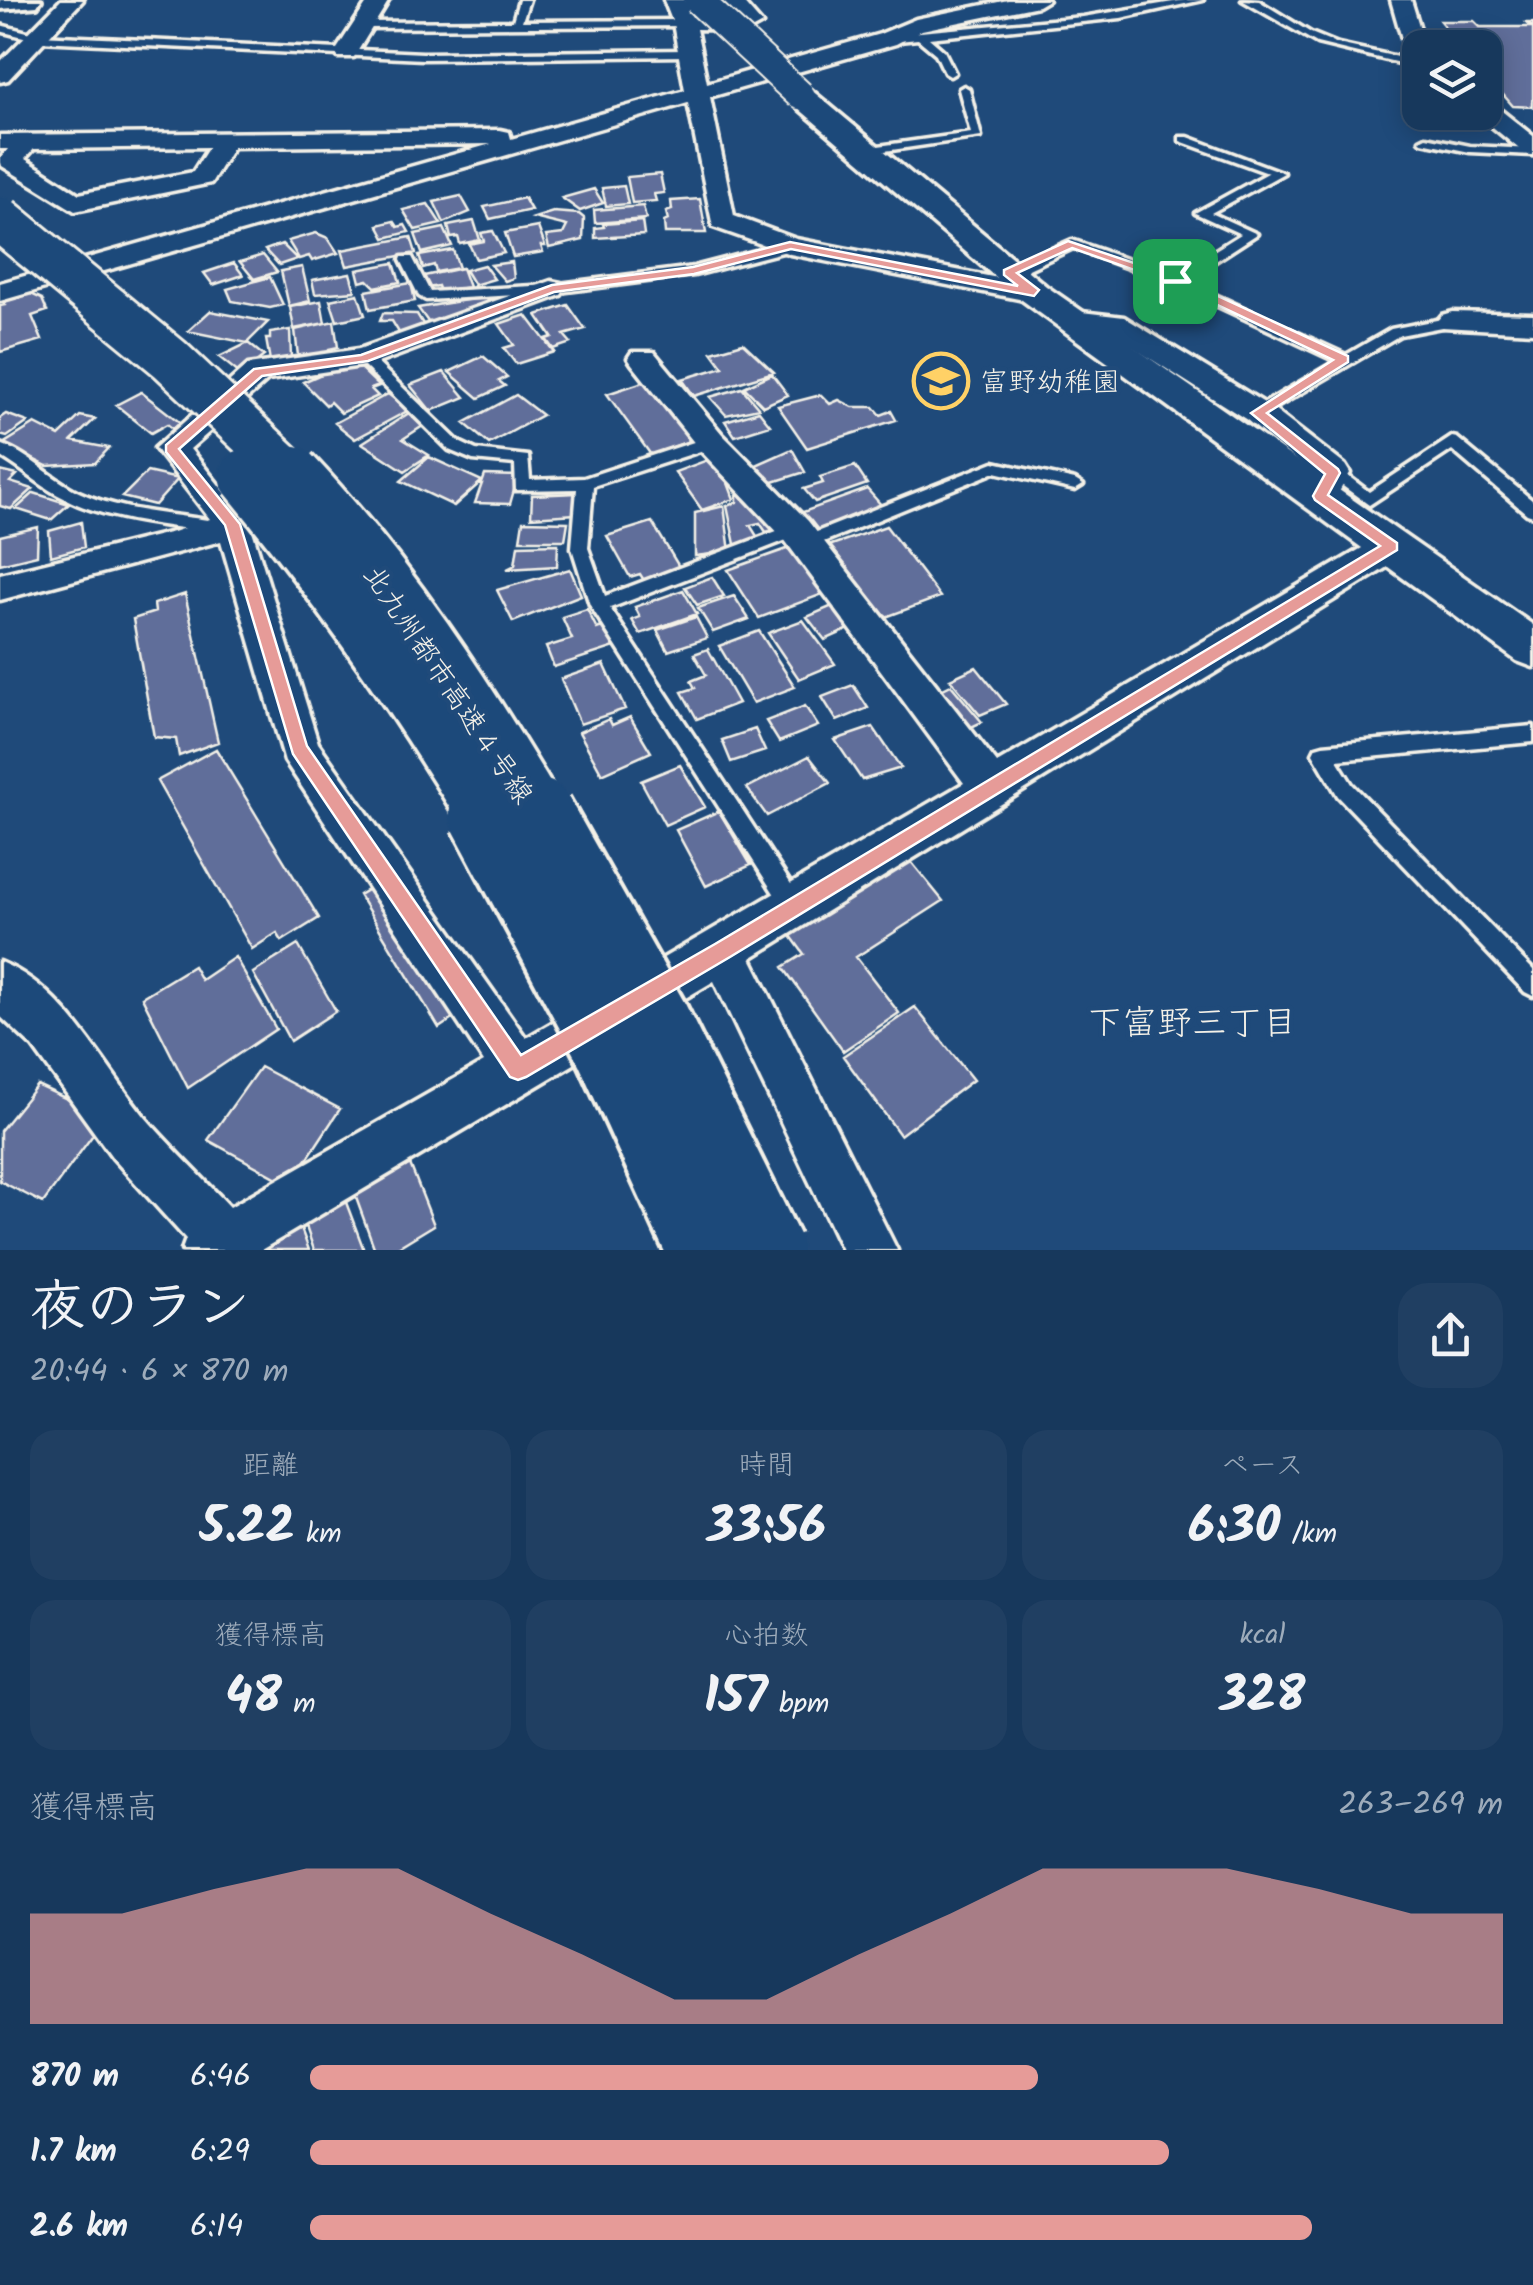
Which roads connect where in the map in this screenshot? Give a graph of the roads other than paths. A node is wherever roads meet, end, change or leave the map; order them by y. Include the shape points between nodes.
1 (0, 0) edge
2 (27, 0) edge
3 (73, 0) edge
4 (380, 0) edge
5 (524, 0) edge
6 (674, 0) edge
7 (730, 0) edge
8 (1038, 0) edge
9 (1198, 0) edge
10 (1246, 0) edge
11 (1401, 0) edge
12 (690, 12) edge
13 (363, 26) junction
14 (516, 26) junction
15 (0, 28) edge
16 (1410, 30) edge
17 (920, 35) junction
18 (39, 38) junction
19 (888, 38) junction
20 (346, 52) junction
21 (688, 53) junction
22 (1402, 61) edge
23 (950, 74) dead end
24 (0, 75) edge
25 (964, 88) dead end
26 (696, 96) junction
27 (1502, 124) edge
28 (553, 136) junction
29 (228, 137) junction
30 (1184, 138) dead end
31 (28, 140) junction
32 (1426, 140) dead end
33 (0, 142) edge
34 (864, 150) junction
35 (1533, 150) edge
36 (0, 219) edge
37 (790, 246) junction
38 (0, 250) edge
39 (408, 260) dead end
40 (1175, 281) junction
41 (1022, 282) junction
42 (552, 288) junction
43 (0, 292) edge
44 (1073, 320) junction
45 (1452, 320) joint
46 (1533, 323) edge
47 (364, 358) junction
48 (644, 358) dead end
49 (1343, 359) junction
50 (1258, 413) junction
51 (711, 442) junction
52 (0, 449) edge
53 (585, 483) junction
54 (1326, 484) junction
55 (1076, 485) dead end
56 (1533, 510) edge
57 (226, 526) junction
58 (801, 536) junction
59 (1392, 546) junction
60 (0, 587) edge
61 (599, 605) junction
62 (1524, 632) edge
63 (1533, 734) edge
64 (991, 787) junction
65 (794, 906) junction
66 (722, 950) junction
67 (1533, 984) edge
68 (0, 985) edge
69 (518, 1069) junction
70 (217, 1245) edge
71 (704, 1250) edge
72 (768, 1250) edge
73 (870, 1250) edge

1 - 2 main road
3 - 18 street
4 - 13 street
5 - 14 lane
6 - 12 street
7 - 12 street via 751,24
8 - 19 street via 916,25
9 - 17 lane
10 - 22 lane via 1355,54
11 - 16 street
12 - 14 lane
12 - 21 street
12 - 34 street, bridge
13 - 14 lane
13 - 20 street
15 - 18 lane
17 - 19 lane
17 - 23 lane
18 - 20 lane
18 - 24 street
19 - 26 street
20 - 21 lane
21 - 26 street
25 - 34 lane via 977,134
26 - 28 street
26 - 37 street via 722,222
27 - 35 street
28 - 29 street
28 - 43 street
29 - 31 street
29 - 31 street via 202,178 75,202 12,160
30 - 40 lane via 1278,173 1201,213 1252,234
31 - 33 street
32 - 35 lane
34 - 41 street
36 - 72 highway, 北九州都市高速４号線, bridge via 282,464 330,514 408,618 500,748 586,894 695,1096
37 - 41 street
37 - 42 lane via 694,271
38 - 71 highway, 北九州都市高速４号線, bridge via 249,478 372,637 538,910
39 - 42 lane via 426,296
40 - 41 lane via 1072,244
40 - 49 lane
41 - 44 street
42 - 47 street
44 - 50 street via 1114,323
44 - 54 street
45 - 46 street
45 - 49 lane via 1396,332
47 - 53 lane via 454,446 522,460 522,486
47 - 57 street via 258,372 171,448
48 - 51 street
49 - 50 lane
50 - 54 street
51 - 53 lane
51 - 58 street
52 - 57 lane via 77,499
53 - 61 lane via 580,548
54 - 56 lane via 1369,500 1452,442
54 - 59 street
55 - 58 lane via 994,468
57 - 60 street
57 - 69 street via 299,749
58 - 61 lane
58 - 64 street
59 - 62 street
59 - 64 street
61 - 65 lane
63 - 67 lane via 1324,753 1345,790
64 - 65 street
65 - 66 street
66 - 69 street
66 - 73 street
68 - 70 street via 50,1030
69 - 70 street

